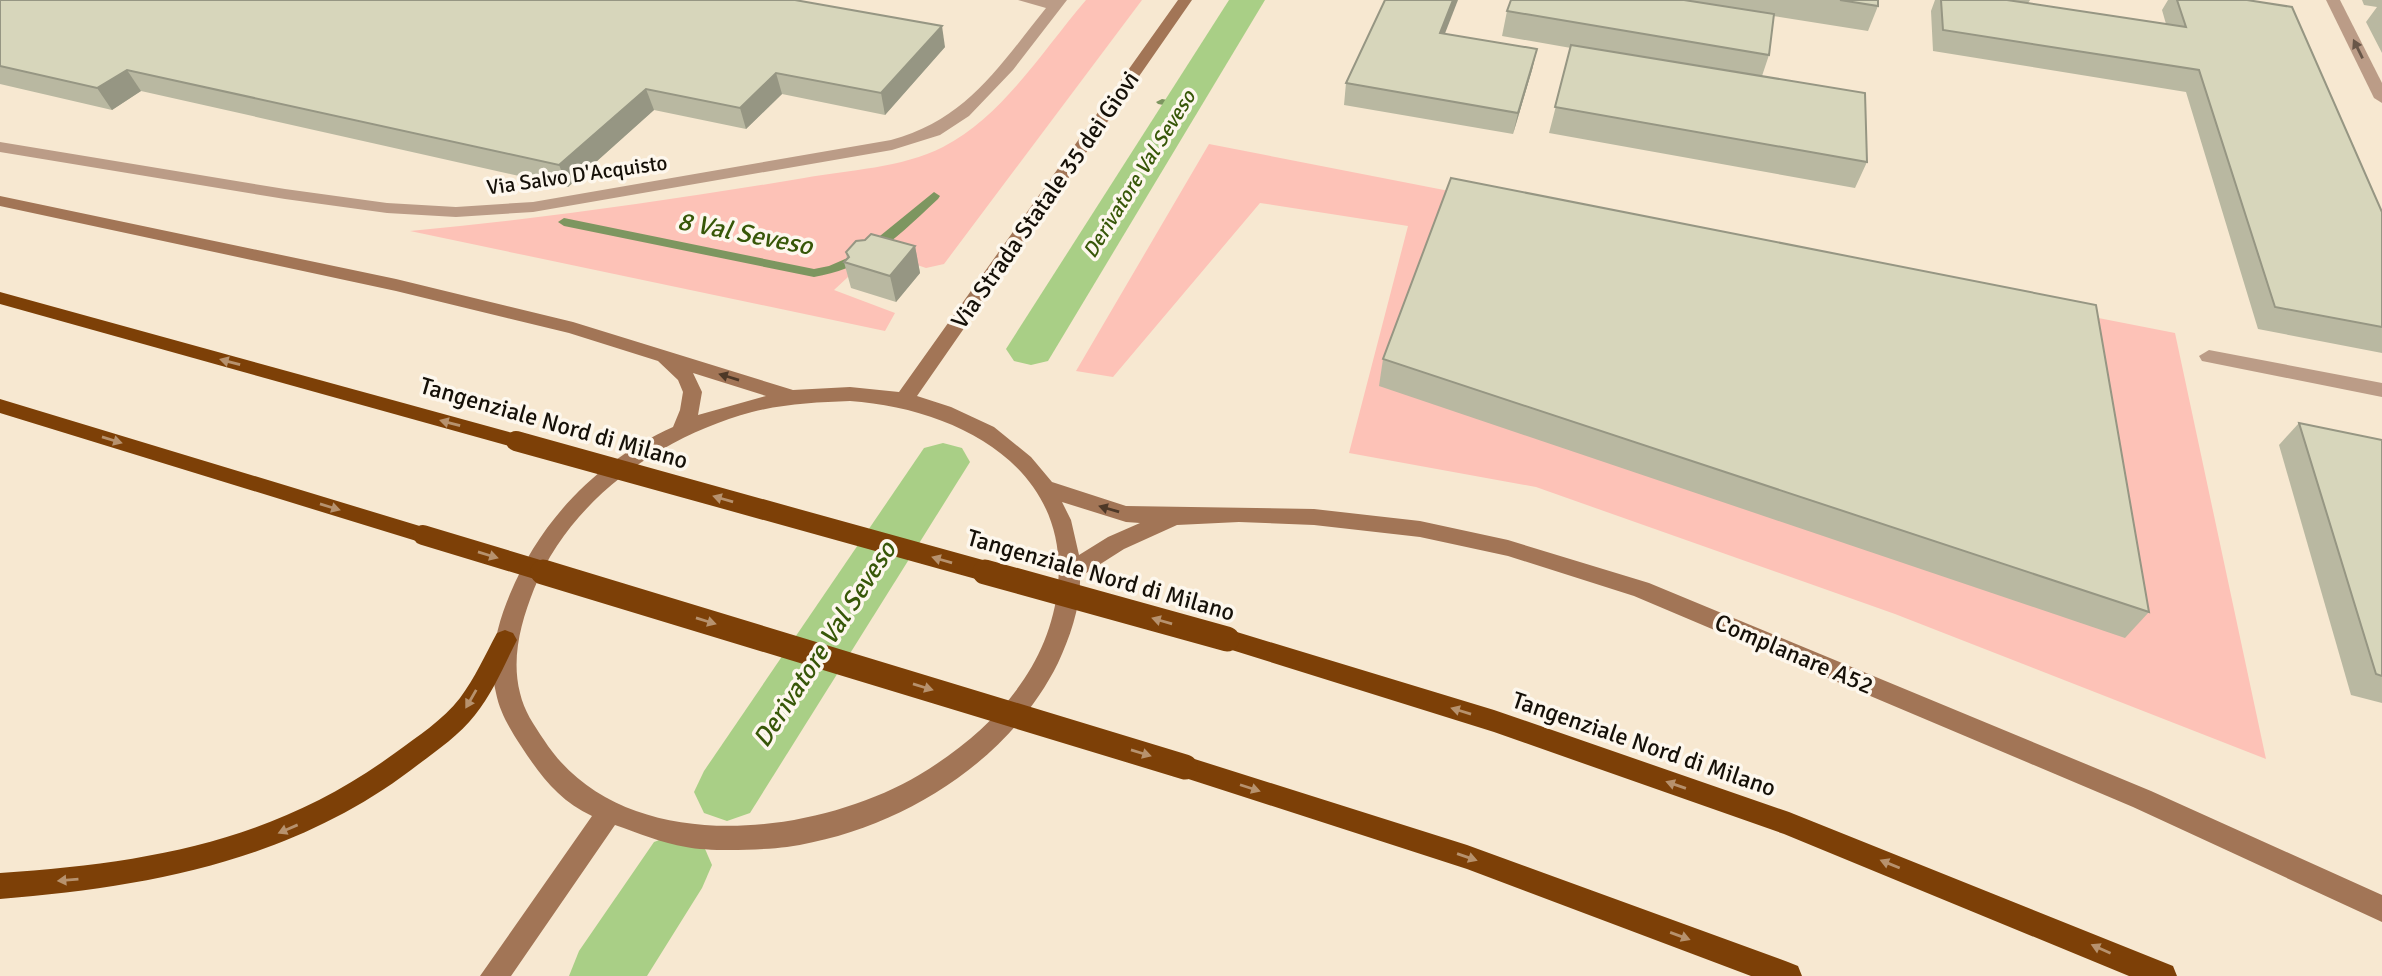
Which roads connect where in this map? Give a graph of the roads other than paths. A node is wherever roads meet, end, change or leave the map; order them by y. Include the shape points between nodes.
1 (1025, 0) edge
2 (1185, 0) edge
3 (2333, 0) edge
4 (1058, 3) edge
5 (2382, 98) edge
6 (0, 147) edge
7 (0, 201) edge
8 (0, 298) edge
9 (653, 354) junction
10 (2209, 356) dead end
11 (2382, 390) edge
12 (794, 397) junction
13 (905, 399) junction
14 (0, 406) edge
15 (0, 413) edge
16 (76, 429) junction
17 (681, 431) junction
18 (1045, 488) junction
19 (1175, 517) junction
20 (1070, 572) junction
21 (505, 640) junction
22 (609, 813) junction
23 (0, 886) edge
24 (2382, 909) edge
25 (494, 976) edge
26 (1788, 976) edge
27 (2163, 976) edge

1 - 4 street
2 - 13 main road, Via Strada Statale 35 dei Giovi
5 -> 3 street
4 - 6 street, Via Salvo D'Acquisto via 990,86 948,124 922,137 533,207 456,212 387,208
7 - 9 main road via 409,288 573,328
27 -> 8 highway, Tangenziale Nord di Milano, bridge via 1789,824 1494,721 1227,639
12 -> 9 main road
9 - 17 main road via 677,367 694,395 693,409
10 - 11 street
12 - 13 main road via 850,394
12 - 17 main road via 737,410
13 - 18 main road via 959,416 1005,443
14 - 16 highway
15 - 16 highway
16 -> 26 highway, bridge via 1467,857
17 - 21 main road via 619,468 565,516 526,573
19 -> 18 main road, Complanare A52 via 1126,514
18 - 20 main road via 1064,524
19 - 20 main road, Complanare A52 via 1116,543
19 - 24 main road, Complanare A52 via 1314,517 1420,529 1508,548 1641,589 2142,799
20 - 22 main road via 1057,645 1018,709 957,766 878,809 785,835 691,836
21 - 22 main road via 503,665 512,708 547,768 568,790
21 -> 23 highway via 463,713 386,777 325,814 246,847 180,866
22 - 25 main road

